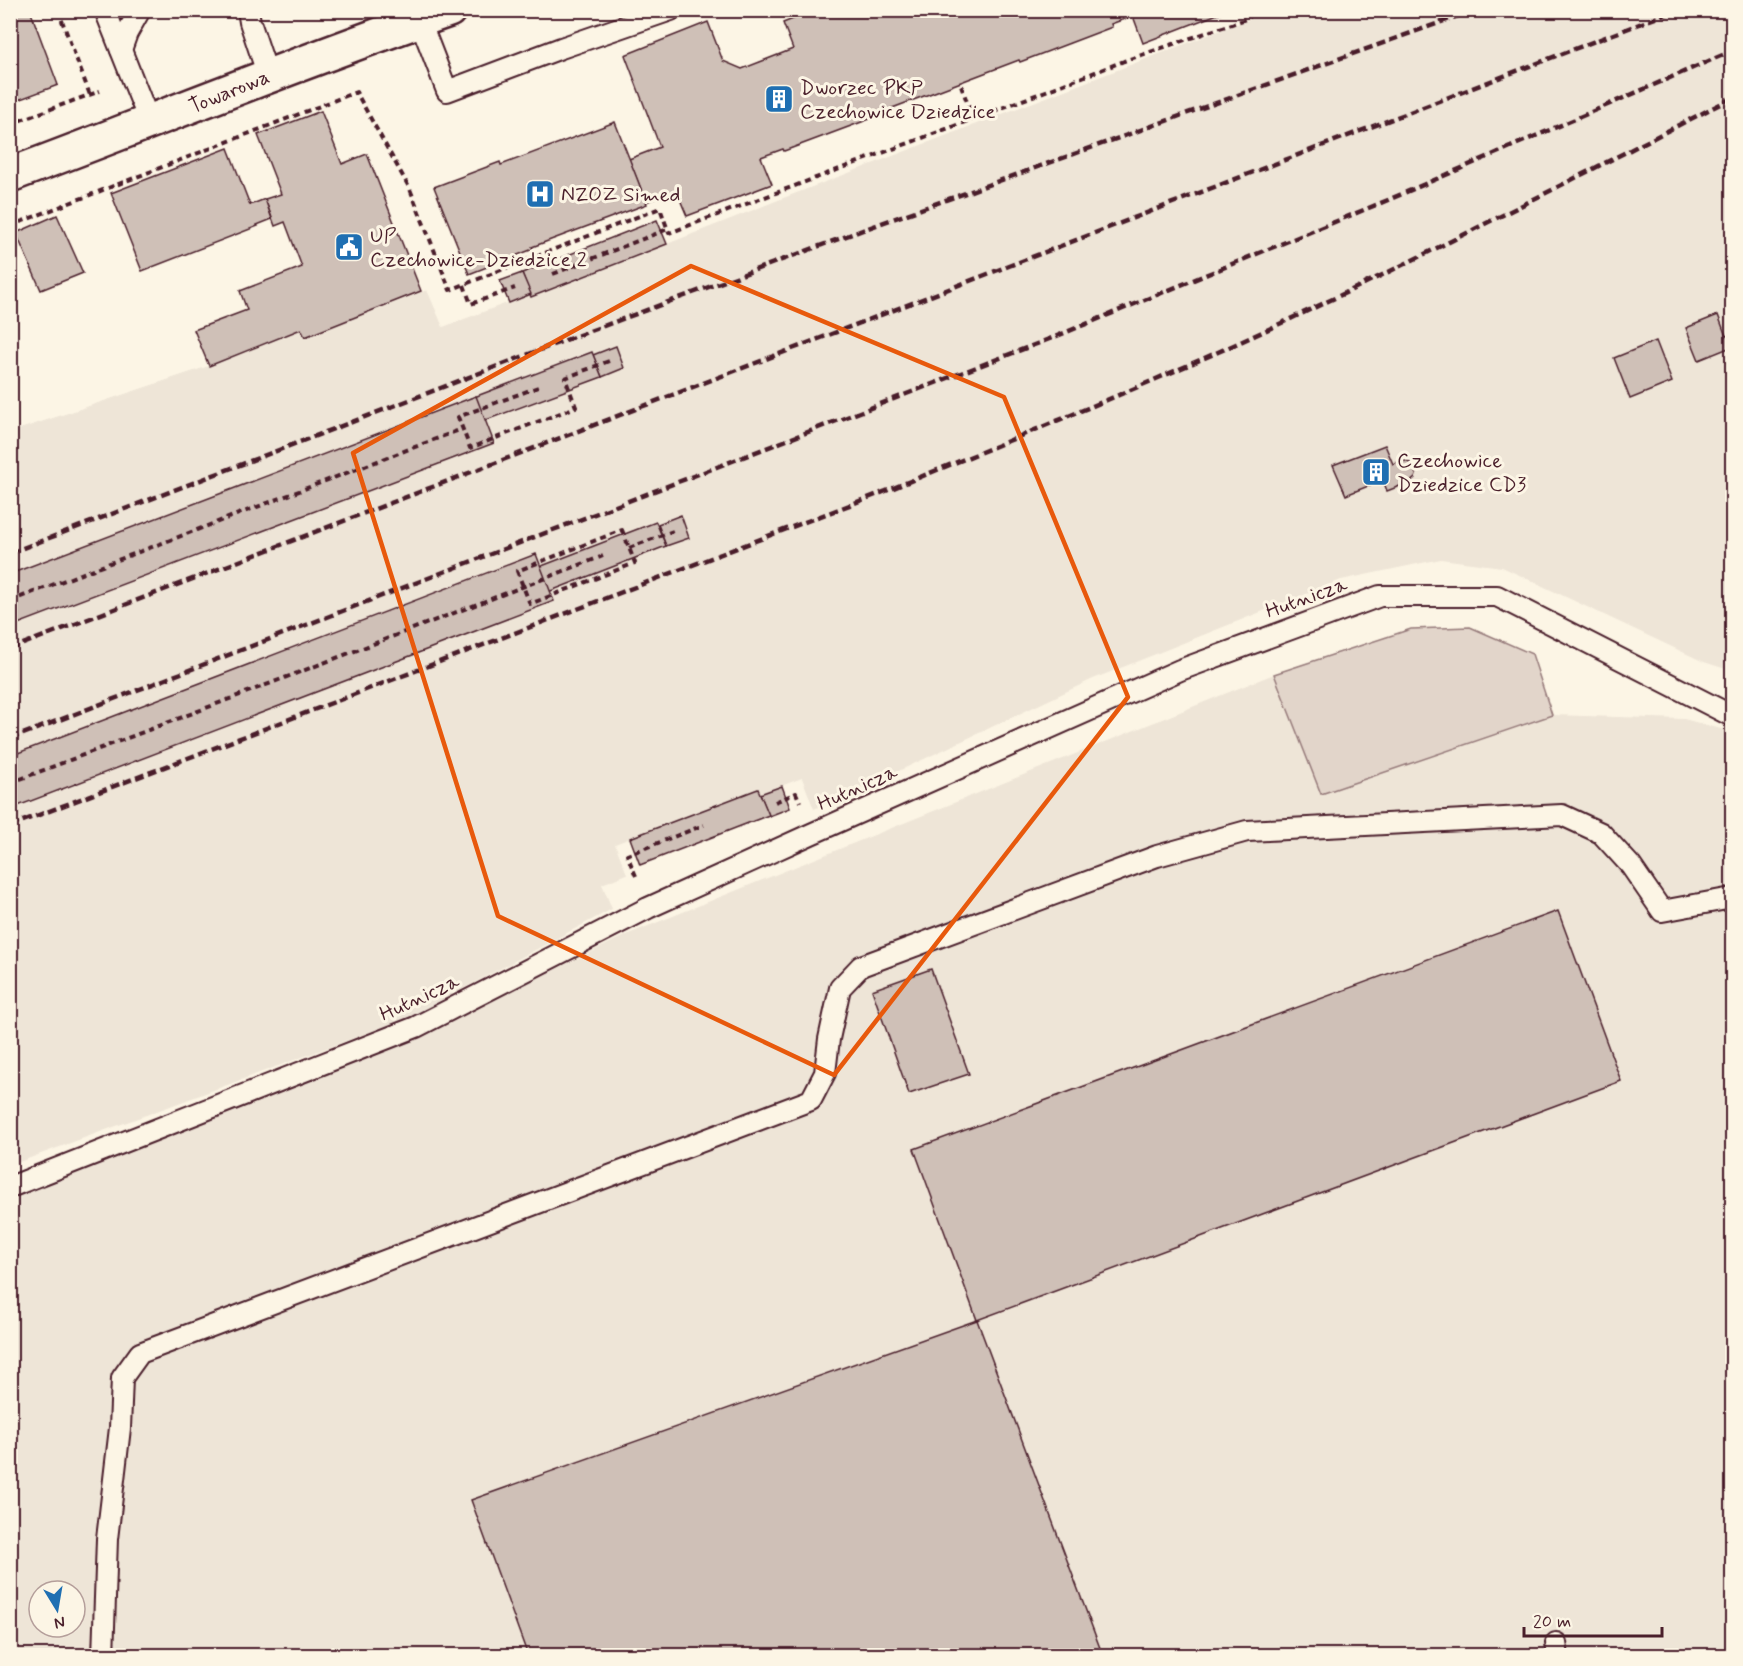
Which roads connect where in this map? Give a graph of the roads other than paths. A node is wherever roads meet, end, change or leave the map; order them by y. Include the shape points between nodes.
1 (105, 10) edge
2 (140, 10) edge
3 (248, 10) edge
4 (672, 10) edge
5 (434, 16) edge
6 (121, 50) junction
7 (268, 76) junction
8 (150, 123) junction
9 (10, 175) edge
10 (1732, 716) edge
11 (1732, 898) edge
12 (10, 1187) edge
13 (103, 1656) edge

1 - 6 lane
2 - 6 lane
3 - 7 lane
4 - 5 lane via 447,91
5 - 7 street, Towarowa
6 - 8 lane
7 - 8 street, Towarowa
8 - 9 street, Towarowa
10 - 12 lane, Hutnicza via 1497,596 1380,596 1180,670 812,834 648,908 416,1027
11 - 13 lane via 1662,911 1631,866 1601,833 1562,815 1247,831 1157,856 861,966 840,988 825,1072 811,1100 140,1353 122,1378 107,1539

